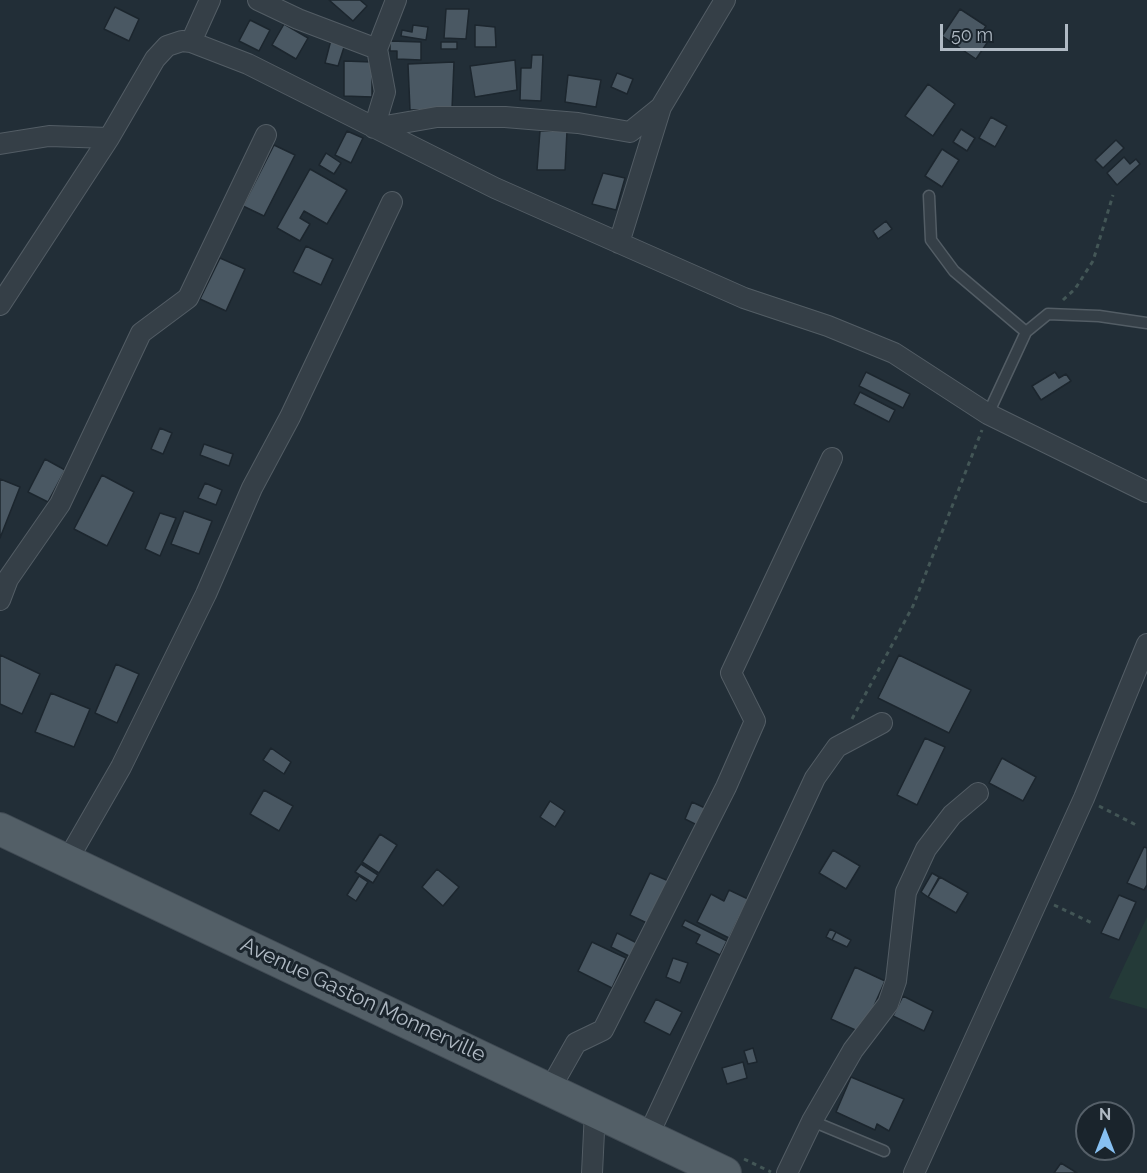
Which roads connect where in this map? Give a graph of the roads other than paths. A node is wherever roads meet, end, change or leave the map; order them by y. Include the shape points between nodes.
1 (210, 0) edge
2 (258, 0) edge
3 (396, 0) edge
4 (725, 0) edge
5 (191, 42) junction
6 (377, 49) junction
7 (661, 107) junction
8 (374, 128) junction
9 (266, 135) dead end
10 (109, 138) junction
11 (0, 144) edge
12 (929, 196) dead end
13 (392, 202) dead end
14 (619, 243) junction
15 (0, 304) edge
16 (1147, 323) edge
17 (1026, 332) junction
18 (988, 414) junction
19 (832, 458) dead end
20 (1147, 492) edge
21 (0, 600) edge
22 (1147, 644) edge
23 (882, 723) dead end
24 (978, 793) dead end
25 (0, 829) edge
26 (67, 861) junction
27 (550, 1089) junction
28 (595, 1111) junction
29 (812, 1121) junction
30 (648, 1136) junction
31 (884, 1151) dead end
32 (592, 1173) edge
33 (724, 1173) edge
34 (787, 1173) edge
35 (914, 1173) edge

1 - 5 street
2 - 6 street
3 - 6 street
4 - 7 street
5 - 8 street via 248,64
5 - 10 street via 167,46 154,59
6 - 8 street via 385,92
7 - 8 street via 630,132 504,117 437,117
7 - 14 street
8 - 14 street
9 - 21 street via 188,298 141,333 60,504 8,579
10 - 11 street via 49,136
10 - 15 street
12 - 17 lane via 931,240 954,271
13 - 26 street via 121,767
14 - 18 street via 744,298 894,353
16 - 17 lane via 1048,314
17 - 18 lane
18 - 20 street
19 - 27 street via 731,673 755,721 734,769 603,1030 576,1043
22 - 35 street via 1084,798
23 - 30 street via 837,747 815,778
24 - 29 street via 952,815 926,849 906,892 897,981 888,1004 853,1050
25 - 26 main road, Avenue Gaston Monnerville
26 - 27 main road, Avenue Gaston Monnerville
27 - 28 main road, Avenue Gaston Monnerville
28 - 30 main road, Avenue Gaston Monnerville
28 - 32 street
29 - 31 lane
29 - 34 street
30 - 33 main road, Avenue Gaston Monnerville

